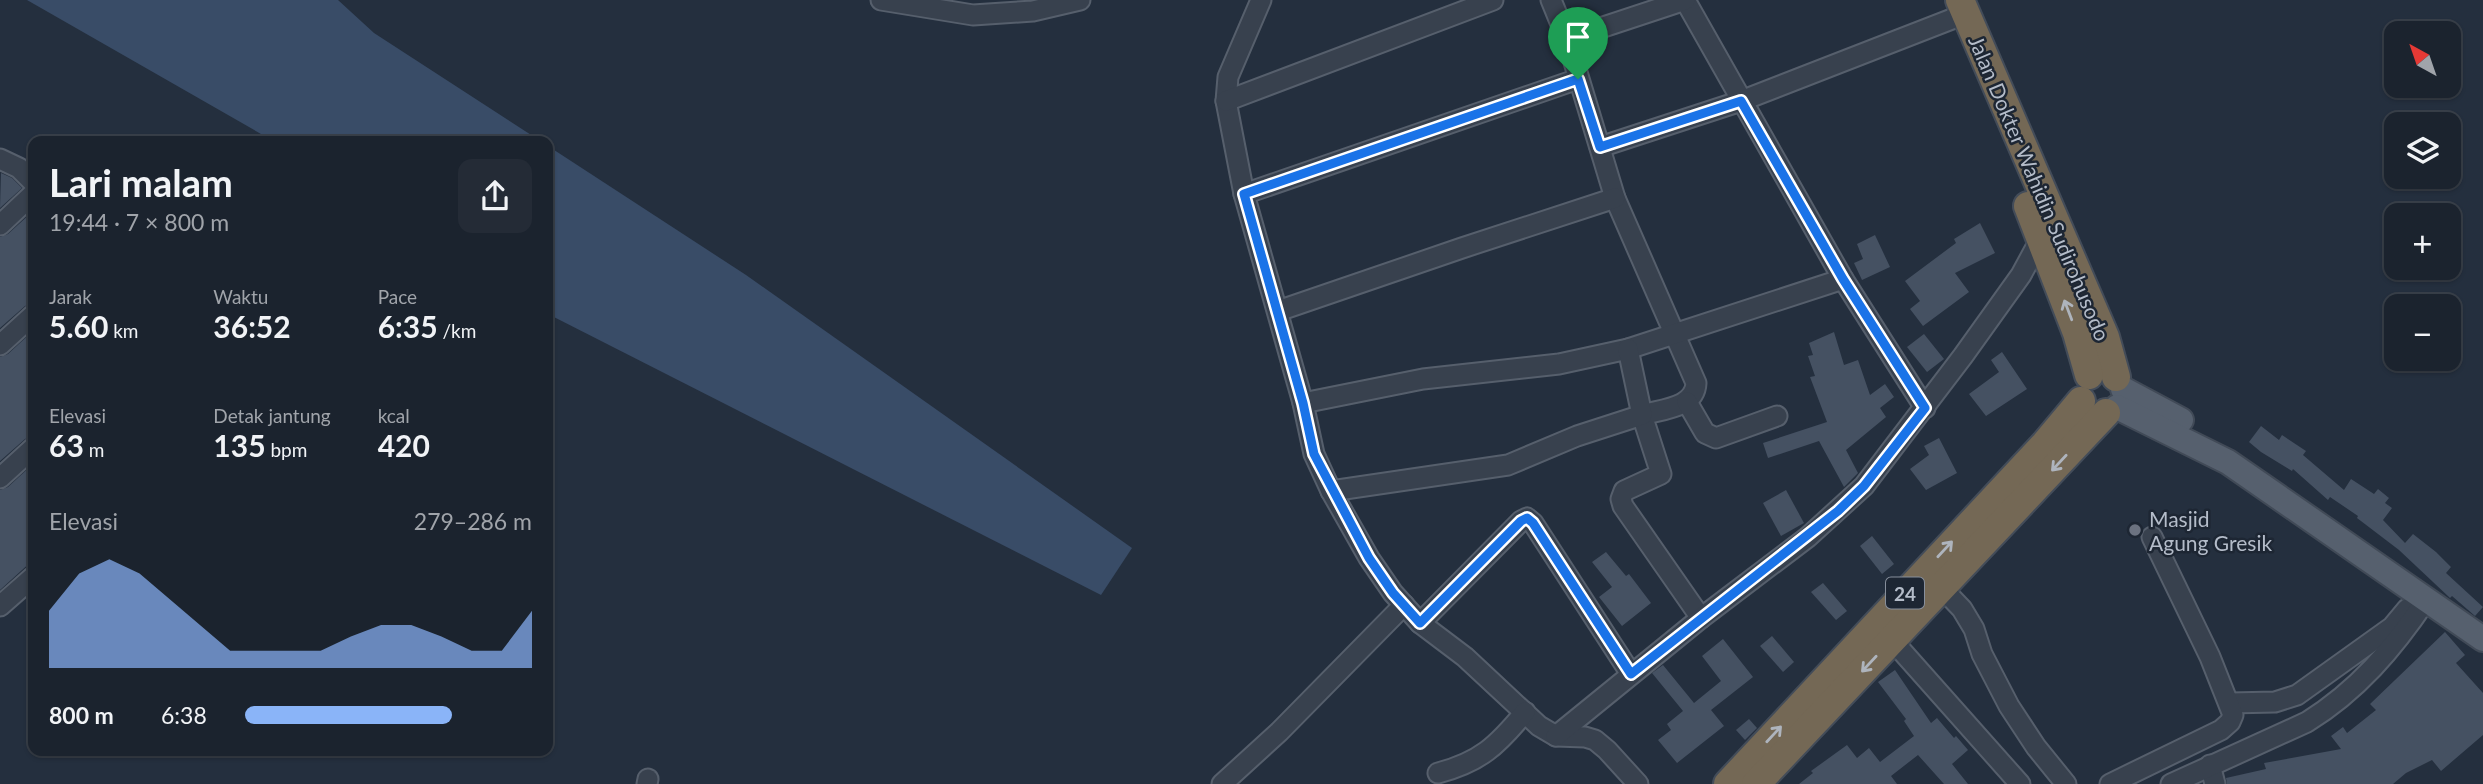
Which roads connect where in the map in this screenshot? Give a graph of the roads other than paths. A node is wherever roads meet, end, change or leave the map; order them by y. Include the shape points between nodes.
1 (881, 0) edge
2 (1080, 0) edge
3 (1261, 0) edge
4 (1493, 0) edge
5 (1551, 0) edge
6 (1685, 0) edge
7 (1959, 7) edge
8 (1567, 39) junction
9 (1578, 79) junction
10 (1226, 101) junction
11 (1741, 101) junction
12 (1600, 147) junction
13 (0, 159) edge
14 (28, 177) edge
15 (1244, 194) junction
16 (1615, 198) junction
17 (28, 204) edge
18 (0, 225) edge
19 (2041, 239) junction
20 (1843, 279) junction
21 (1278, 311) junction
22 (28, 320) edge
23 (1675, 335) junction
24 (0, 345) edge
25 (1628, 349) junction
26 (2105, 394) junction
27 (1687, 402) junction
28 (1303, 403) junction
29 (1925, 408) junction
30 (1642, 415) junction
31 (1777, 416) dead end
32 (28, 453) edge
33 (0, 478) edge
34 (1331, 491) junction
35 (2152, 537) dead end
36 (28, 581) edge
37 (1941, 587) junction
38 (2422, 597) junction
39 (1404, 605) junction
40 (0, 606) edge
41 (1701, 618) junction
42 (1420, 623) junction
43 (2483, 639) edge
44 (1892, 640) junction
45 (1631, 674) junction
46 (2230, 703) junction
47 (1525, 712) junction
48 (1556, 736) junction
49 (1437, 774) dead end
50 (2213, 775) edge
51 (1222, 784) edge
52 (1638, 784) edge
53 (1728, 784) edge
54 (1756, 784) edge
55 (2020, 784) edge
56 (2066, 784) edge
57 (2110, 784) edge
58 (2171, 784) edge

1 - 2 street via 972,15
3 - 10 street via 1228,77
4 - 10 street
5 - 8 street
6 - 8 street
6 - 11 street
7 - 11 street
7 - 19 highway, Jalan Dokter Wahidin Sudirohusodo
7 - 26 highway, Jalan Dokter Wahidin Sudirohusodo via 2105,337
8 - 9 street
9 - 12 street
9 - 15 street
10 - 15 street
11 - 12 street
11 - 20 street
12 - 16 street
13 - 14 street
15 - 21 street
16 - 21 street
16 - 23 street
17 - 18 street
26 -> 19 highway, Jalan Dokter Wahidin Sudirohusodo
19 - 29 street via 2021,275
20 - 23 street
20 - 29 street
21 - 28 street
22 - 24 street
23 - 25 street
23 - 27 street via 1696,383
25 - 28 street via 1559,364 1423,379
25 - 30 street
26 -> 37 highway, 24
26 - 38 main road via 2189,424 2228,462
53 -> 26 highway, 24 via 2045,444
27 - 30 street
27 - 31 street via 1705,433 1716,438
28 - 34 street via 1314,454
29 - 41 street via 1864,486 1838,511
30 - 34 street via 1508,465
30 - 41 street via 1661,474 1624,491 1623,506
32 - 33 street
34 - 39 street via 1369,558
35 - 46 street
36 - 40 street
37 - 44 highway, 24
37 - 56 street via 1974,629 2009,706
38 - 43 main road
38 - 46 street via 2392,627 2297,695 2275,702
38 - 50 street via 2397,643 2345,695
39 - 42 street
39 - 51 street
41 - 45 street
42 - 45 street via 1527,518
42 - 47 street
44 -> 54 highway, 24
44 - 55 street
45 - 48 street
46 - 57 street via 2233,715 2226,727
47 - 48 street
47 - 49 street via 1474,762
48 - 52 street via 1595,740
50 - 58 street

